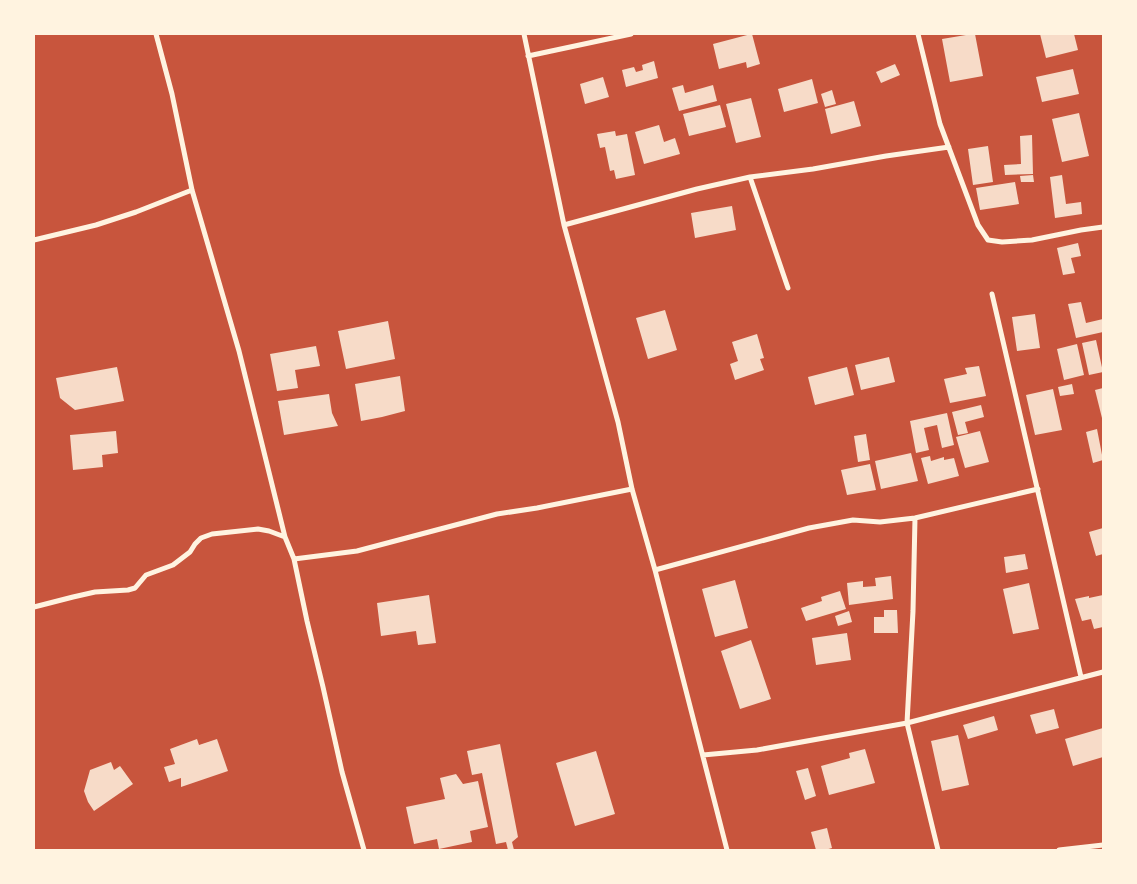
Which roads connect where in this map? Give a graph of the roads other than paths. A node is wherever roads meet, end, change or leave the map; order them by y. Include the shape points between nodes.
1 (156, 34) edge
2 (524, 34) edge
3 (631, 34) edge
4 (918, 34) edge
5 (528, 56) junction
6 (949, 147) junction
7 (750, 177) junction
8 (192, 190) junction
9 (564, 224) junction
10 (1103, 227) edge
11 (34, 240) edge
12 (788, 288) dead end
13 (992, 294) dead end
14 (632, 489) junction
15 (1038, 490) junction
16 (916, 518) junction
17 (285, 537) junction
18 (294, 559) junction
19 (655, 570) junction
20 (34, 607) edge
21 (1103, 672) edge
22 (1081, 677) junction
23 (908, 722) junction
24 (704, 755) junction
25 (1103, 845) edge
26 (364, 850) edge
27 (727, 850) edge
28 (938, 850) edge
29 (1059, 850) edge

1 - 8 street
2 - 5 street
3 - 5 street
4 - 6 street via 940,124
5 - 9 street
6 - 7 street
6 - 10 street via 978,224 988,240 1032,240
7 - 9 street
7 - 12 street
8 - 11 street via 104,223
8 - 17 street via 238,351
9 - 14 street via 618,422
13 - 15 street
14 - 18 street via 496,514 357,551
14 - 19 street
15 - 16 street
15 - 22 street
16 - 19 street via 880,522 853,520 809,528
16 - 23 street
17 - 18 street
17 - 20 street via 258,529 212,534 201,538 173,565 146,575 135,588 96,592
18 - 26 street via 342,772
19 - 24 street
21 - 22 street
22 - 23 street
23 - 24 street via 757,750
23 - 28 street
24 - 27 street
25 - 29 street

